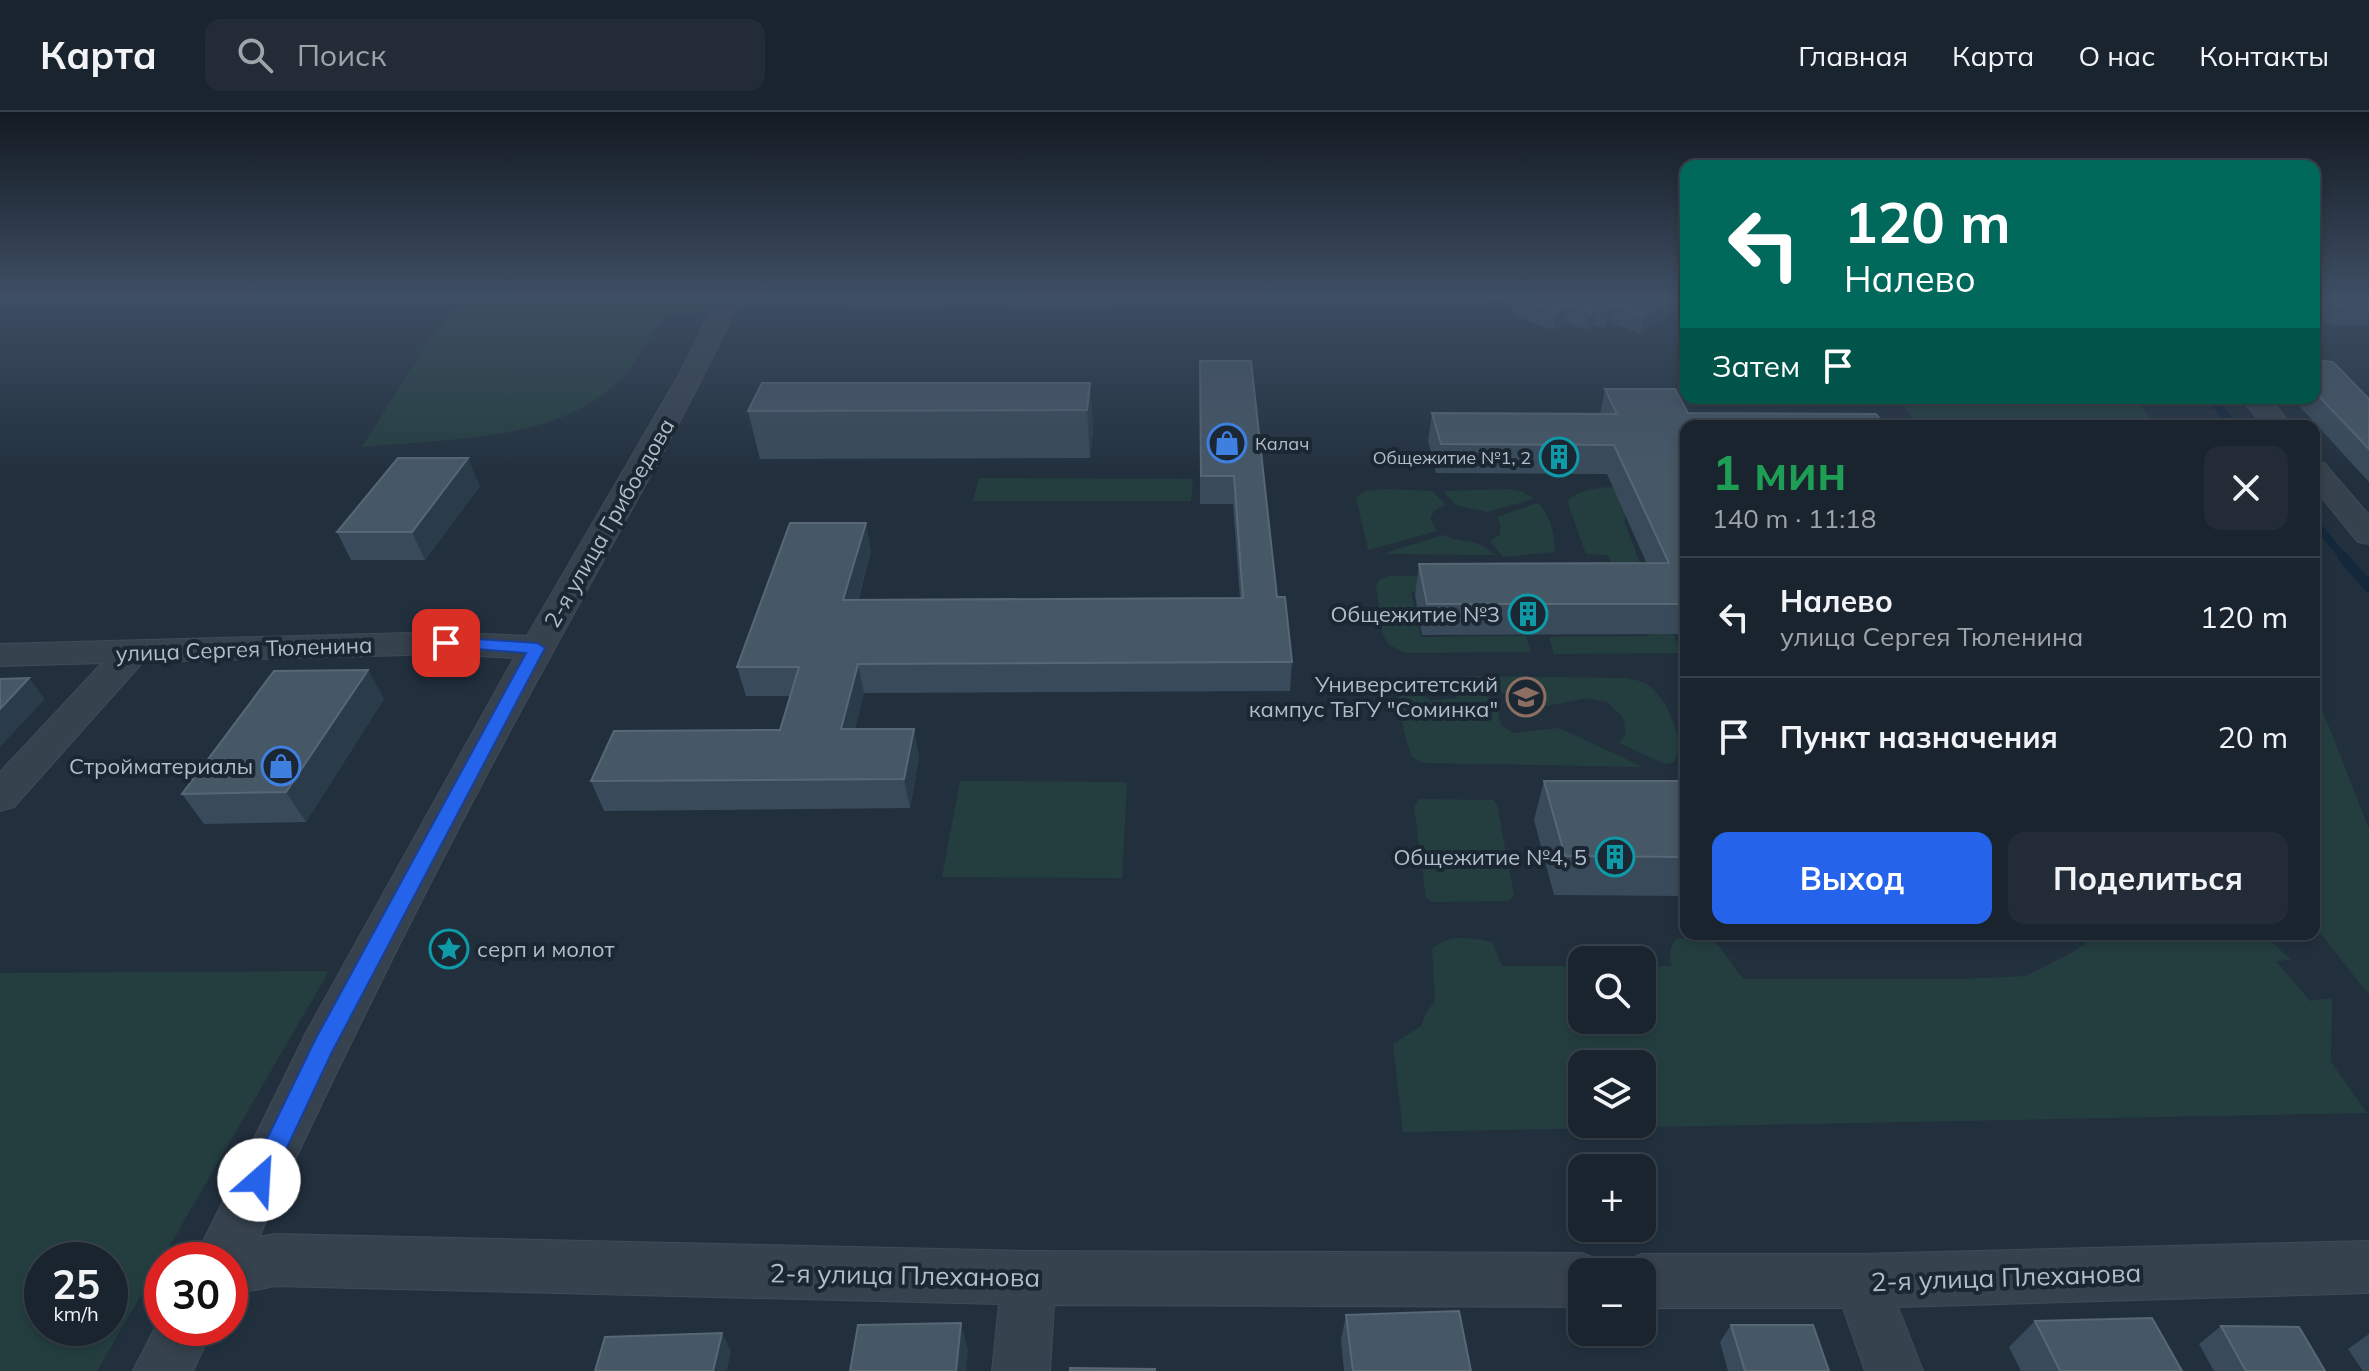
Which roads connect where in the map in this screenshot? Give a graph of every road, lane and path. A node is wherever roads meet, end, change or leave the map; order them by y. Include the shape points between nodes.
1 (702, 355) edge
2 (2260, 404) edge
3 (2273, 420) edge
4 (2320, 473) edge
5 (2354, 498) edge
6 (2369, 535) edge
7 (537, 648) junction
8 (132, 653) junction
9 (0, 655) edge
10 (0, 797) edge
11 (230, 1242) edge
12 (248, 1265) edge
13 (2369, 1267) edge
14 (1029, 1278) junction
15 (1568, 1280) edge
16 (1656, 1281) edge
17 (1861, 1281) junction
18 (175, 1346) edge
19 (162, 1371) edge
20 (1021, 1371) edge
21 (1894, 1371) edge

1 - 7 street, 2-я улица Грибоедова
2 - 3 street
4 - 5 street
5 - 6 street
7 - 8 street, улица Сергея Тюленина via 446,643
7 - 11 street, 2-я улица Грибоедова via 323,1047
8 - 9 street, улица Сергея Тюленина
8 - 10 street
12 - 14 street, 2-я улица Плеханова via 275,1260
13 - 17 street, 2-я улица Плеханова
14 - 15 street, 2-я улица Плеханова
14 - 20 street
16 - 17 street, 2-я улица Плеханова
17 - 21 street
18 - 19 street

